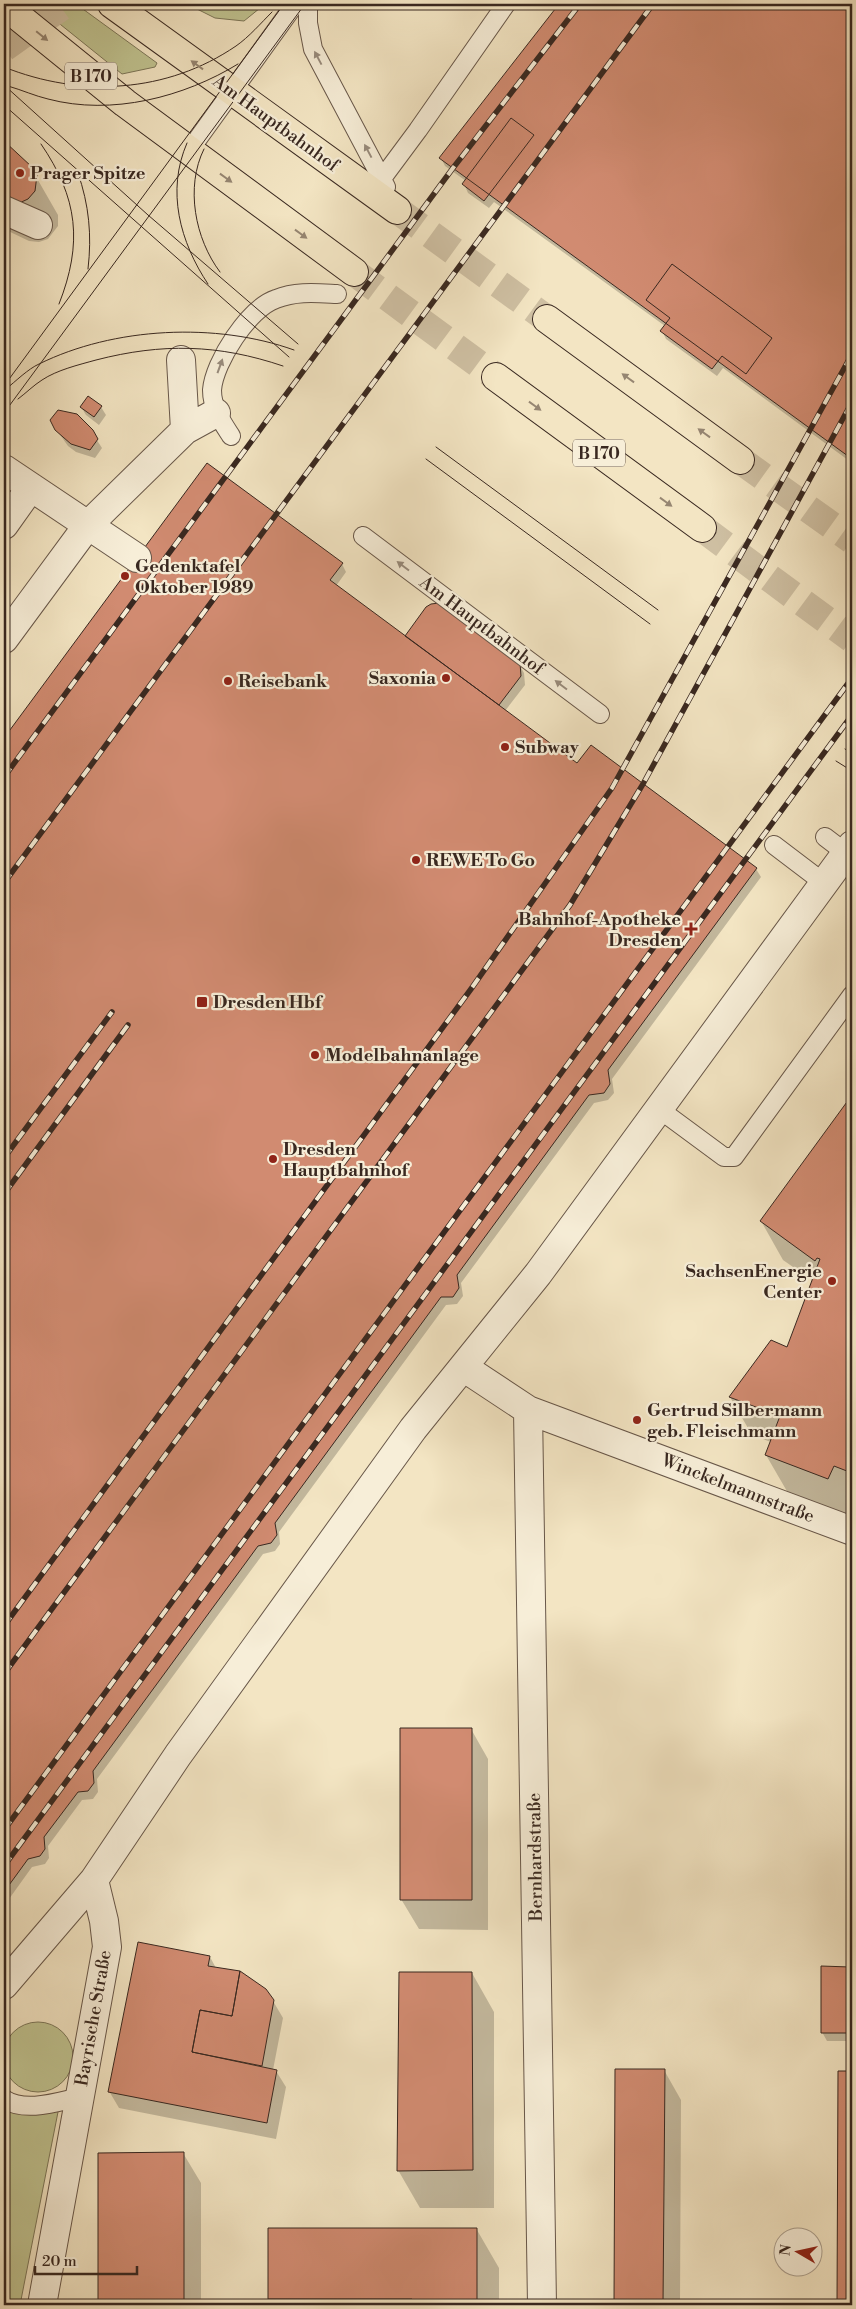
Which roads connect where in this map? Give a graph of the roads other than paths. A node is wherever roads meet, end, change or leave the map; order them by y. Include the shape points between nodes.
1 (112, 4) edge
2 (295, 4) edge
3 (308, 4) edge
4 (506, 4) edge
5 (4, 5) edge
6 (233, 91) junction
7 (185, 148) junction
8 (377, 185) junction
9 (4, 210) edge
10 (398, 210) tunnel mouth
11 (38, 225) dead end
12 (354, 272) tunnel mouth
13 (337, 294) dead end
14 (546, 319) tunnel mouth
15 (181, 360) dead end
16 (496, 377) tunnel mouth
17 (216, 413) junction
18 (185, 430) junction
19 (231, 436) dead end
20 (740, 460) tunnel mouth
21 (4, 469) edge
22 (31, 488) junction
23 (4, 525) edge
24 (88, 525) junction
25 (702, 528) tunnel mouth
26 (363, 536) dead end
27 (137, 558) dead end
28 (6, 630) edge
29 (600, 714) dead end
30 (774, 845) dead end
31 (841, 845) edge
32 (824, 883) junction
33 (852, 995) edge
34 (659, 1109) junction
35 (462, 1367) junction
36 (528, 1410) junction
37 (852, 1531) edge
38 (94, 1880) junction
39 (4, 1985) edge
40 (80, 2097) junction
41 (4, 2099) edge
42 (42, 2305) edge
43 (542, 2305) edge

6 -> 1 main road, Am Hauptbahnhof
2 - 6 lane
8 -> 3 lane via 313,49
4 - 8 lane
5 -> 7 main road, B 170 via 105,88
6 - 7 lane
6 - 8 main road, Am Hauptbahnhof
7 -> 12 main road, B 170
8 - 10 main road, Am Hauptbahnhof
9 - 11 street
17 -> 13 lane via 212,390 218,366 226,350 258,311 274,299 297,293
20 -> 14 main road
15 - 18 street
16 -> 25 main road, B 170
17 - 18 street
17 - 19 lane
18 - 24 street
21 - 22 street
22 - 23 street
22 - 24 street
24 - 27 street
24 - 28 street
29 -> 26 lane, Am Hauptbahnhof
30 - 32 lane
31 - 32 street
32 - 34 street
33 - 34 lane via 734,1157 724,1157
34 - 35 street via 538,1274
35 - 36 street, Winckelmannstraße
35 - 38 street via 413,1429 178,1755
36 - 37 street, Winckelmannstraße
36 - 43 street, Bernhardstraße
38 - 39 street
38 - 40 street, Bayrische Straße via 107,1947
40 - 41 lane, Bayrische Straße via 41,2106 9,2103
40 - 42 street, Bayrische Straße

